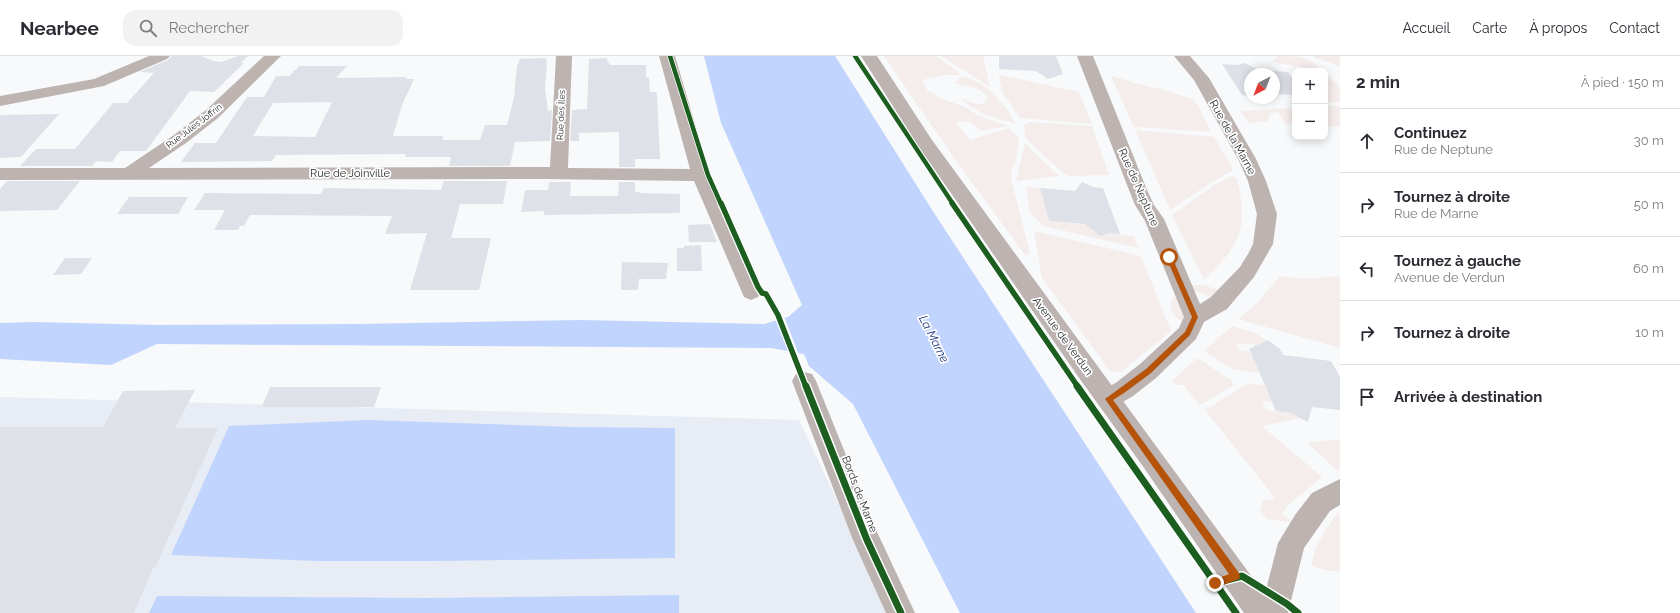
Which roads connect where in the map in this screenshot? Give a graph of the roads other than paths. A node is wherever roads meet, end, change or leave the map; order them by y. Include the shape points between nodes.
1 (162, 56) edge
2 (274, 56) edge
3 (564, 56) edge
4 (667, 56) edge
5 (869, 56) edge
6 (1085, 56) edge
7 (1182, 56) edge
8 (0, 101) edge
9 (0, 174) edge
10 (128, 174) junction
11 (559, 174) junction
12 (701, 175) junction
13 (751, 292) dead end
14 (1195, 317) junction
15 (804, 381) dead end
16 (1108, 399) junction
17 (1340, 491) edge
18 (901, 613) edge
19 (1261, 613) edge
20 (1274, 613) edge

1 - 8 street via 98,83
2 - 10 street, Rue Jules Joffrin via 212,114
3 - 11 street, Rue des Îles
4 - 12 street
5 - 16 street, Avenue de Verdun via 930,149
6 - 14 street, Rue de Neptune via 1134,179 1148,212 1154,219
7 - 14 street, Rue de la Marne via 1201,78 1247,159 1267,214 1262,244 1247,272 1218,303
9 - 10 street, Rue de Joinville
10 - 11 street, Rue de Joinville
11 - 12 street, Rue de Joinville
12 - 13 street
14 - 16 street via 1188,333 1148,371
15 - 18 street, Bords de Marne via 867,540
16 - 19 street, Avenue de Verdun
17 - 20 street via 1321,502 1292,543

